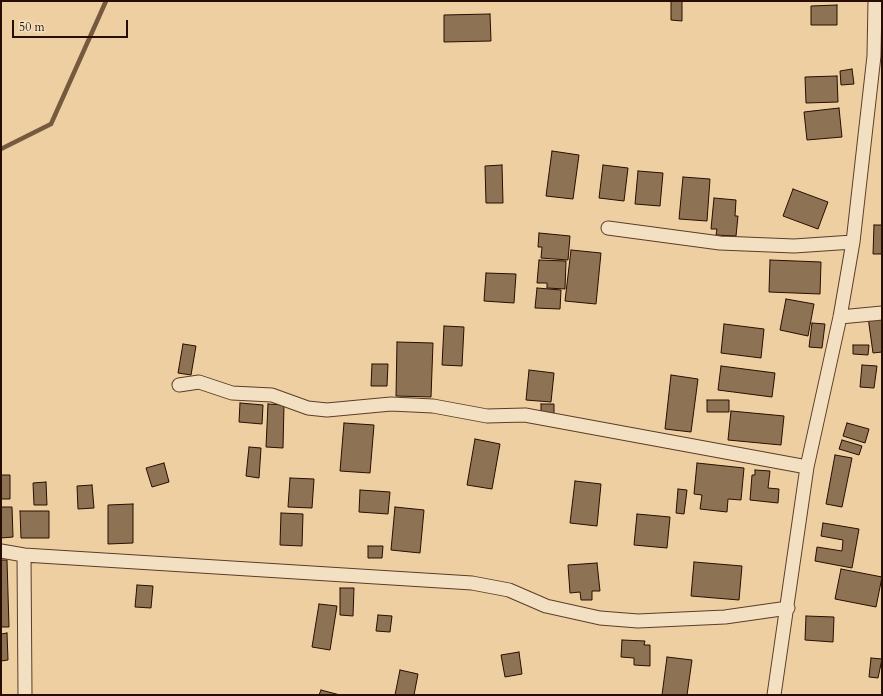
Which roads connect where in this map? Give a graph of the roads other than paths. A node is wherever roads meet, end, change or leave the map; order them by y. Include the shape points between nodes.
1 (875, 1) edge
2 (608, 228) dead end
3 (853, 242) junction
4 (882, 313) edge
5 (840, 317) junction
6 (179, 385) dead end
7 (807, 467) junction
8 (1, 551) edge
9 (24, 555) junction
10 (788, 608) junction
11 (25, 695) edge
12 (774, 695) edge

1 - 3 street via 874,56
2 - 3 street via 720,243 794,246
3 - 5 street
4 - 5 street
5 - 7 street
6 - 7 street via 199,382 232,393 272,395 308,408 327,410 391,404 433,406 487,416 525,415
7 - 10 street
8 - 9 street
9 - 10 street via 472,583 509,590 546,606 600,618 638,621 725,617
9 - 11 street
10 - 12 street

